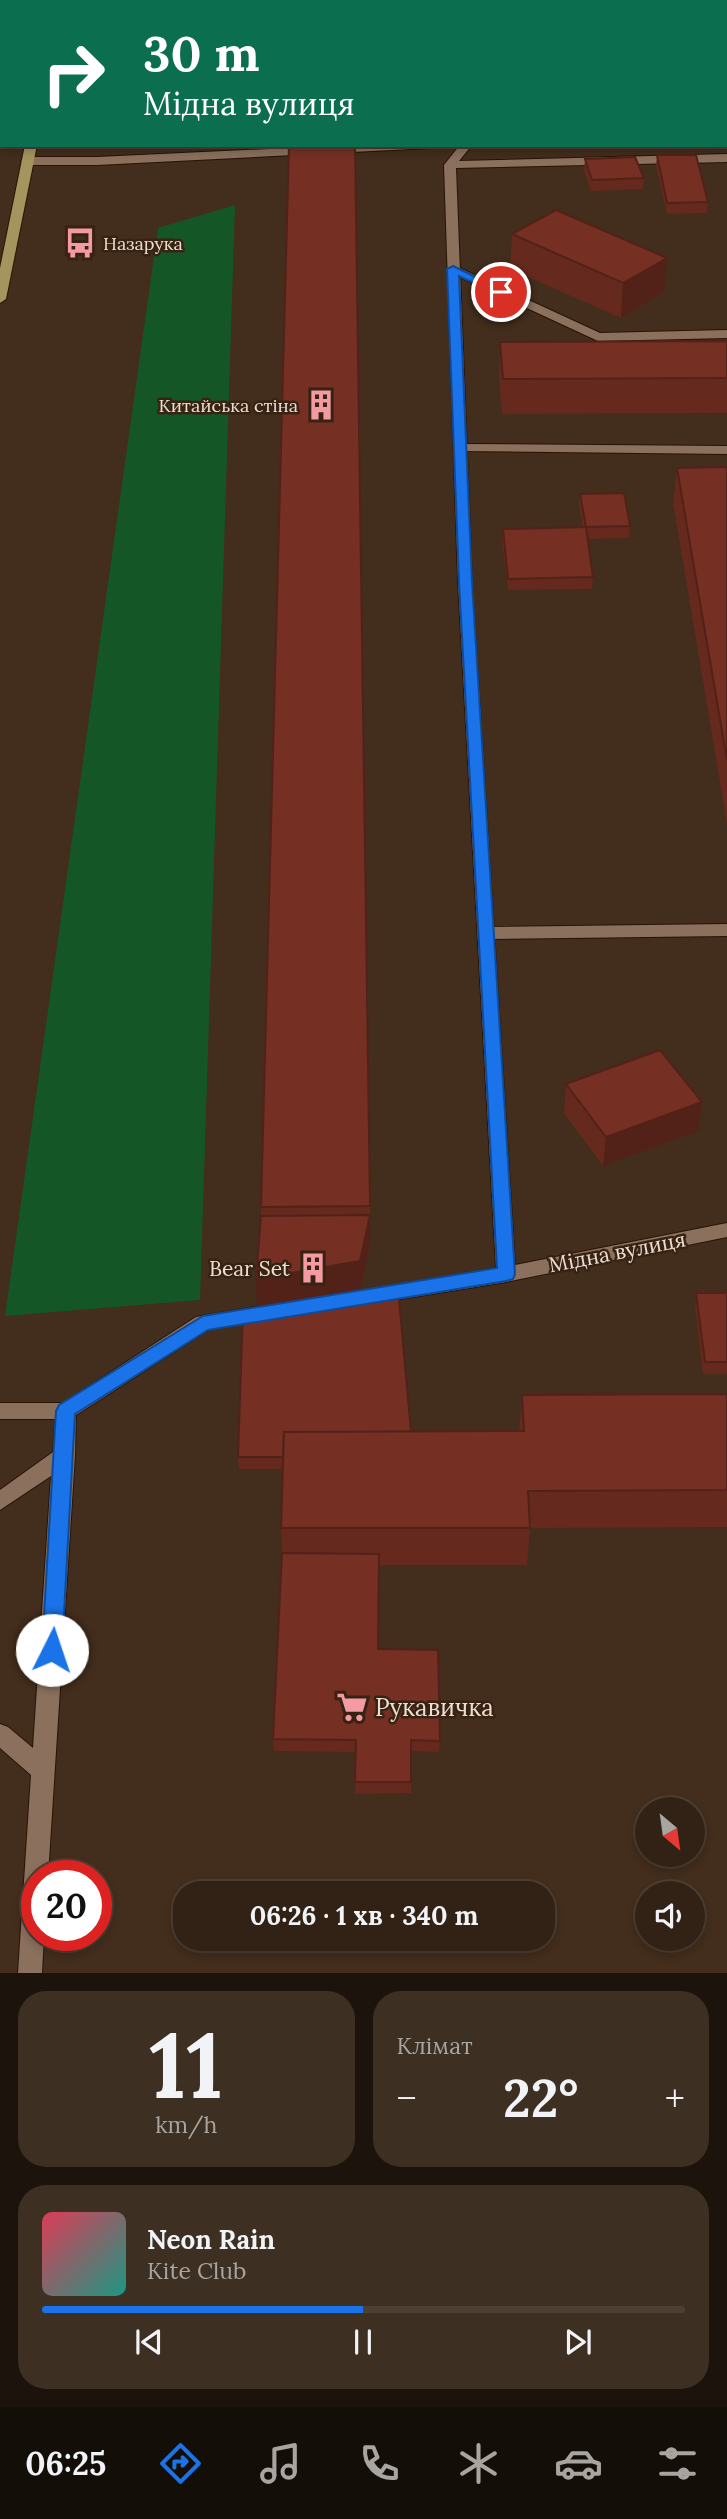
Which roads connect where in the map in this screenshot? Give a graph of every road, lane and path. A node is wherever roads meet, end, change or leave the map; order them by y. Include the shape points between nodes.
1 (30, 147) edge
2 (352, 147) edge
3 (464, 147) edge
4 (273, 149) edge
5 (727, 158) edge
6 (27, 161) junction
7 (450, 165) junction
8 (4, 251) edge
9 (453, 269) junction
10 (0, 299) edge
11 (727, 334) edge
12 (462, 448) junction
13 (727, 450) edge
14 (727, 930) edge
15 (487, 933) junction
16 (727, 1230) edge
17 (506, 1274) junction
18 (355, 1298) edge
19 (286, 1310) edge
20 (0, 1411) edge
21 (66, 1411) junction
22 (65, 1455) junction
23 (0, 1501) edge
24 (0, 1734) edge
25 (44, 1772) junction
26 (30, 1973) edge

1 - 6 main road
2 - 4 street
3 - 7 street
4 - 6 street
5 - 7 street
6 - 8 main road
7 - 9 street
8 - 10 main road
9 - 11 street via 598,337
9 - 12 street
12 - 13 street
12 - 15 street via 465,582
14 - 15 street
15 - 17 street
16 - 17 street, Мідна вулиця
17 - 18 street, Мідна вулиця
19 - 21 street via 203,1323
20 - 21 street
21 - 22 street
22 - 23 street
22 - 25 street
24 - 25 street
25 - 26 street

